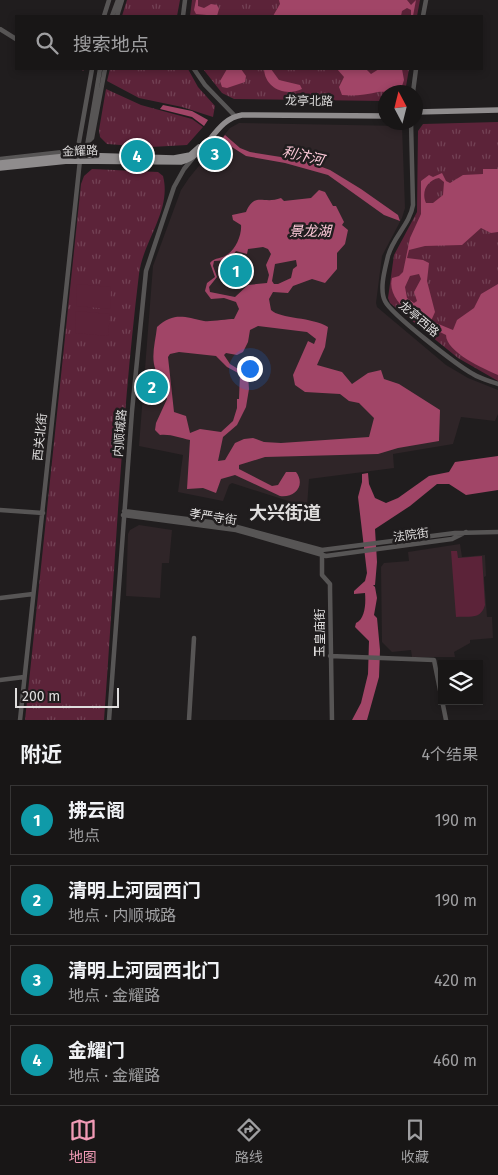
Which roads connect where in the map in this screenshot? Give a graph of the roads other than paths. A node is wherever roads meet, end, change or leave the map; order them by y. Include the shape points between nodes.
1 (109, 0) edge
2 (118, 0) edge
3 (122, 0) edge
4 (186, 0) edge
5 (426, 0) edge
6 (104, 15) edge
7 (112, 15) edge
8 (117, 15) edge
9 (183, 15) edge
10 (423, 15) edge
11 (0, 29) edge
12 (15, 38) edge
13 (92, 70) edge
14 (100, 70) edge
15 (105, 70) edge
16 (195, 70) edge
17 (416, 70) edge
18 (413, 85) edge
19 (498, 112) edge
20 (378, 114) edge
21 (423, 114) edge
22 (233, 115) junction
23 (411, 130) edge
24 (88, 142) junction
25 (69, 156) junction
26 (80, 158) junction
27 (193, 158) junction
28 (0, 159) edge
29 (0, 163) edge
30 (0, 168) edge
31 (498, 384) edge
32 (0, 510) edge
33 (43, 513) junction
34 (124, 513) junction
35 (467, 532) junction
36 (498, 532) edge
37 (356, 546) joint
38 (322, 553) junction
39 (356, 553) joint
40 (33, 594) junction
41 (0, 598) edge
42 (194, 638) dead end
43 (330, 656) junction
44 (24, 677) junction
45 (0, 680) edge
46 (20, 720) edge
47 (109, 720) edge
48 (189, 720) edge
49 (332, 720) edge
50 (446, 720) edge

1 - 6 street
2 - 7 street
3 - 8 street
4 - 9 street
5 - 10 street
11 - 12 street
13 - 26 street, 西关北街
14 - 24 street, 西关北街
15 - 24 street via 92,138
16 - 22 street
17 - 18 street
19 - 21 main road
20 - 22 main road, 龙亭北路 via 246,111
22 - 26 main road, 金耀路 via 225,117 195,152 185,156
22 - 27 main road
23 - 31 street, 龙亭西路 via 413,205 388,255 384,299 394,312 459,365
24 - 26 street, 西关北街
25 - 26 main road, 金耀路
25 - 28 street via 63,152
25 - 29 main road, 金耀路
26 - 27 main road, 金耀路 via 170,163
26 - 30 main road, 金耀路
26 - 33 street, 西关北街
27 - 34 street, 内顺城路 via 174,187 147,268
32 - 33 street
33 - 40 street, 西关北街
34 - 38 street, 孝严寺街 via 226,524
34 - 47 street, 内顺城路
35 - 36 street, 法院街
35 - 37 street, 法院街
35 - 39 street, 法院街 via 452,538
37 - 38 street, 孝严寺街
38 - 39 street, 孝严寺街
38 - 43 street, 玉皇庙街 via 322,575 330,586
40 - 41 street
40 - 44 street, 西关北街
42 - 48 street
43 - 49 street, 玉皇庙街
43 - 50 street via 434,660
44 - 45 street
44 - 46 street, 西关北街

